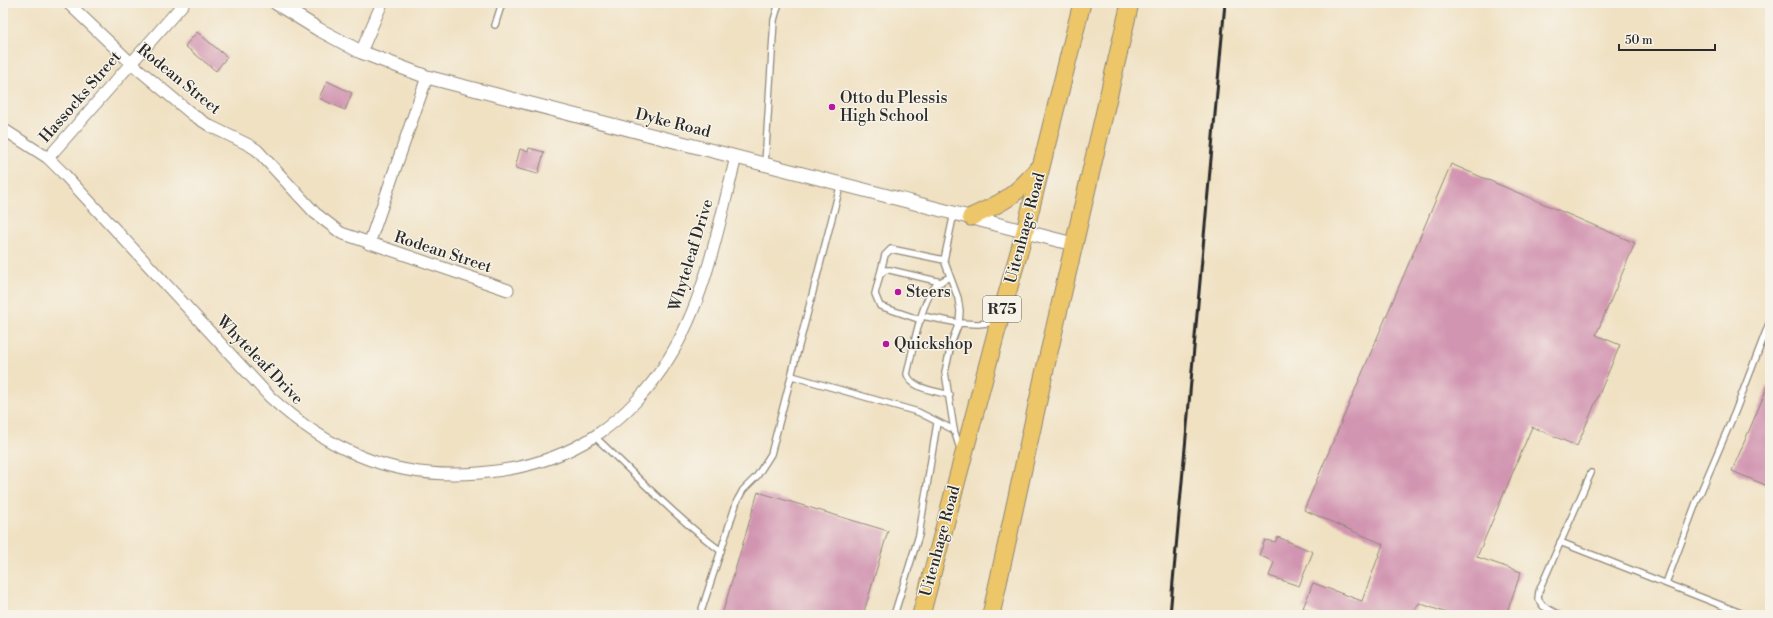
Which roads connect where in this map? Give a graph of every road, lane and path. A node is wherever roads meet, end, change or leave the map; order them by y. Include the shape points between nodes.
1 (68, 3) edge
2 (184, 3) edge
3 (276, 3) edge
4 (382, 3) edge
5 (502, 3) edge
6 (779, 3) edge
7 (1082, 3) edge
8 (1130, 3) edge
9 (495, 24) dead end
10 (361, 52) junction
11 (131, 63) junction
12 (427, 76) junction
13 (3, 128) edge
14 (736, 157) junction
15 (48, 158) junction
16 (1042, 163) junction
17 (765, 164) junction
18 (841, 183) junction
19 (954, 212) junction
20 (971, 217) junction
21 (1026, 231) junction
22 (369, 244) junction
23 (1074, 244) junction
24 (944, 260) junction
25 (880, 275) junction
26 (950, 277) junction
27 (941, 282) junction
28 (508, 290) dead end
29 (921, 318) junction
30 (1770, 321) edge
31 (999, 322) junction
32 (959, 323) junction
33 (792, 376) junction
34 (950, 395) junction
35 (937, 423) junction
36 (954, 430) junction
37 (594, 436) junction
38 (963, 457) junction
39 (1591, 473) dead end
40 (1560, 542) junction
41 (721, 551) junction
42 (1666, 583) junction
43 (700, 615) edge
44 (894, 615) edge
45 (921, 615) edge
46 (991, 615) edge
47 (1559, 615) edge
48 (1746, 615) edge

1 - 11 street, Rodean Street
2 - 11 street, Hassocks Street
3 - 10 street, Dyke Road
4 - 10 street
5 - 9 lane
6 - 17 lane via 774,20
7 - 16 main road, Uitenhage Road / R75
8 - 23 main road
10 - 12 street, Dyke Road
11 - 15 street, Hassocks Street
11 - 22 street, Rodean Street via 204,123 257,150 327,224 341,233
12 - 14 street, Dyke Road
12 - 22 street, Rodean Street
13 - 15 street, Whyteleaf Drive
14 - 17 street, Dyke Road
14 - 37 street, Whyteleaf Drive via 698,299 681,337 661,370 638,399
15 - 37 street, Whyteleaf Drive via 270,397 289,415 338,446 362,457 396,467 431,473 465,474 524,465 563,452
16 - 20 main road via 1019,191 1006,201
16 - 21 main road, Uitenhage Road / R75
17 - 18 street, Dyke Road
18 - 19 street, Dyke Road
18 - 33 lane
19 - 20 street, Dyke Road
19 - 24 lane
20 - 21 street, Dyke Road
21 - 23 street, Dyke Road
21 - 31 main road, Uitenhage Road / R75
22 - 28 street, Rodean Street
23 - 46 main road
24 - 25 lane via 891,249 885,255
24 - 26 lane
25 - 27 lane via 890,270
25 - 29 lane via 875,294 880,306
26 - 27 lane
26 - 32 lane via 958,298
27 - 29 lane via 929,297
29 - 32 lane
29 - 34 lane via 908,378 912,383
30 - 42 lane
31 - 32 lane
31 - 38 main road, Uitenhage Road / R75
32 - 34 lane via 946,372
33 - 35 lane via 918,412
33 - 41 lane via 771,454 737,501
34 - 36 lane
35 - 36 lane
35 - 44 lane via 919,535
36 - 38 lane
37 - 41 lane via 700,536
38 - 45 main road, Uitenhage Road / R75
39 - 40 lane
40 - 42 lane
40 - 47 lane via 1538,599 1542,606
41 - 43 lane
42 - 48 lane

